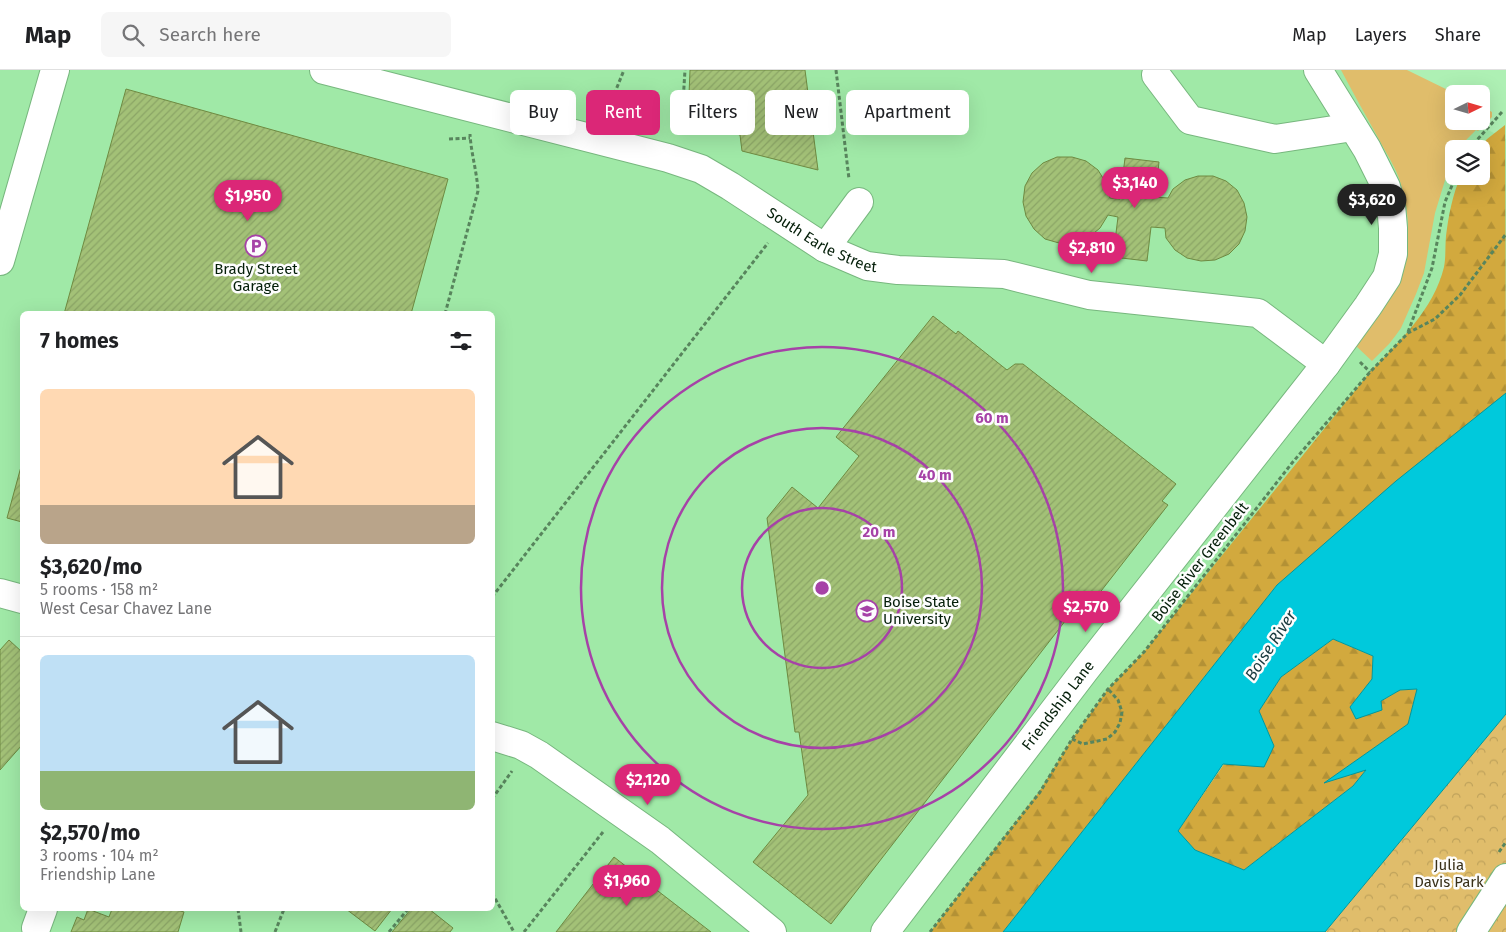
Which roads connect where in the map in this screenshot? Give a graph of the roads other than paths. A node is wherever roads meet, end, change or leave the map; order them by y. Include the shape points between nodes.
1 (55, 70) edge
2 (324, 70) edge
3 (1156, 75) dead end
4 (1325, 75) edge
5 (1354, 128) junction
6 (854, 193) road end
7 (825, 248) junction
8 (0, 261) edge
9 (1326, 364) junction
10 (0, 593) edge
11 (20, 598) edge
12 (495, 737) edge
13 (1506, 878) edge
14 (772, 932) edge
15 (885, 932) edge
16 (1471, 932) edge

1 - 8 street
2 - 7 street, South Earle Street via 692,166 730,186
3 - 5 street via 1190,120 1275,139
4 - 5 street, Friendship Lane
5 - 9 street, Friendship Lane via 1386,187 1391,206 1393,254 1387,277
6 - 7 street
7 - 9 street, South Earle Street via 867,266 1004,274 1089,295 1258,313
9 - 15 street, Friendship Lane via 1045,721
10 - 11 street
12 - 14 street via 539,755 660,840
13 - 16 street

